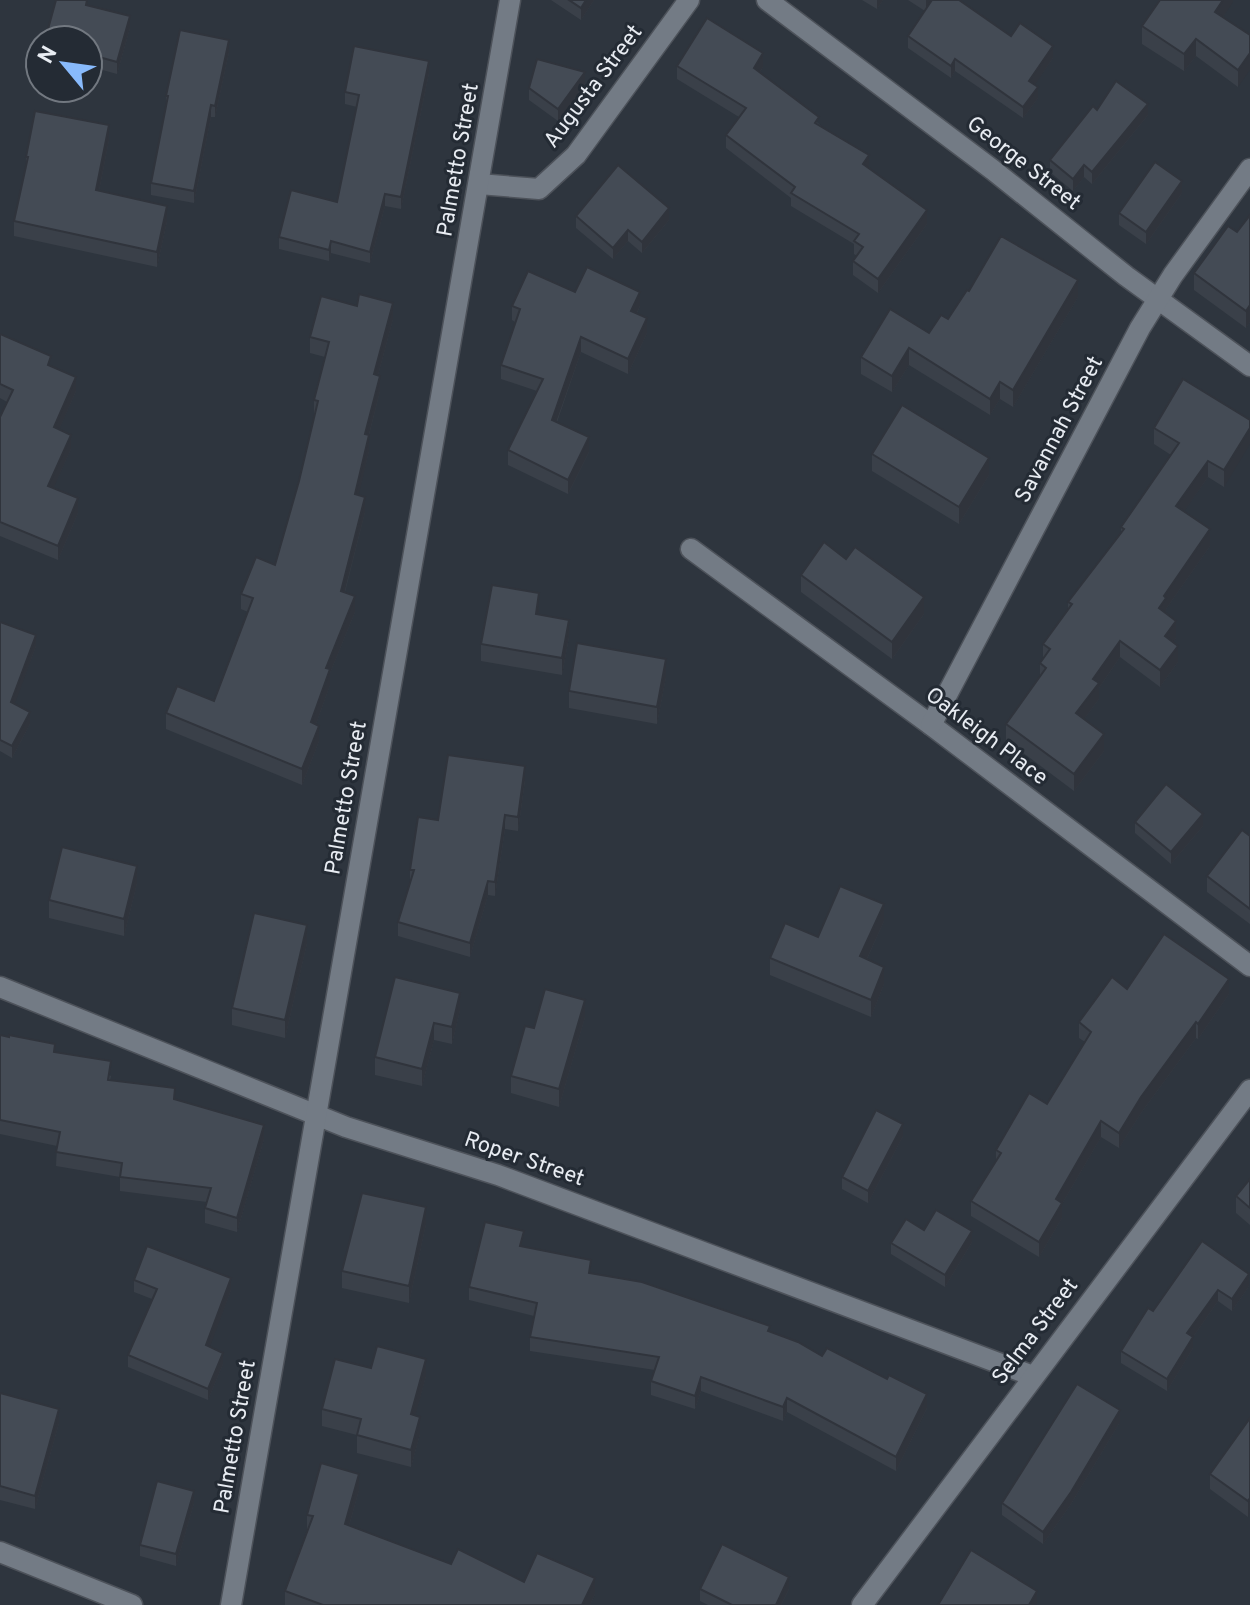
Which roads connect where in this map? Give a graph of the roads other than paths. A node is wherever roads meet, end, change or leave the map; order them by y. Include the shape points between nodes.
1 (510, 0) edge
2 (689, 0) edge
3 (767, 0) edge
4 (1250, 169) edge
5 (479, 184) junction
6 (1158, 299) junction
7 (1250, 366) edge
8 (691, 549) dead end
9 (931, 725) junction
10 (1250, 966) edge
11 (0, 987) edge
12 (1250, 1090) edge
13 (316, 1115) junction
14 (1033, 1376) junction
15 (0, 1552) edge
16 (132, 1605) edge
17 (231, 1605) edge
18 (862, 1605) edge

1 - 5 street, Palmetto Street
2 - 5 street, Augusta Street via 576,155 539,189
3 - 6 street, George Street
4 - 6 street, Savannah Street
5 - 13 street, Palmetto Street
6 - 7 street, George Street
6 - 9 street, Savannah Street
8 - 9 street, Oakleigh Place
9 - 10 street, Oakleigh Place
11 - 13 street, Roper Street
12 - 14 street, Selma Street
13 - 14 street, Roper Street via 498,1175
13 - 17 street, Palmetto Street
14 - 18 street, Selma Street
15 - 16 street

